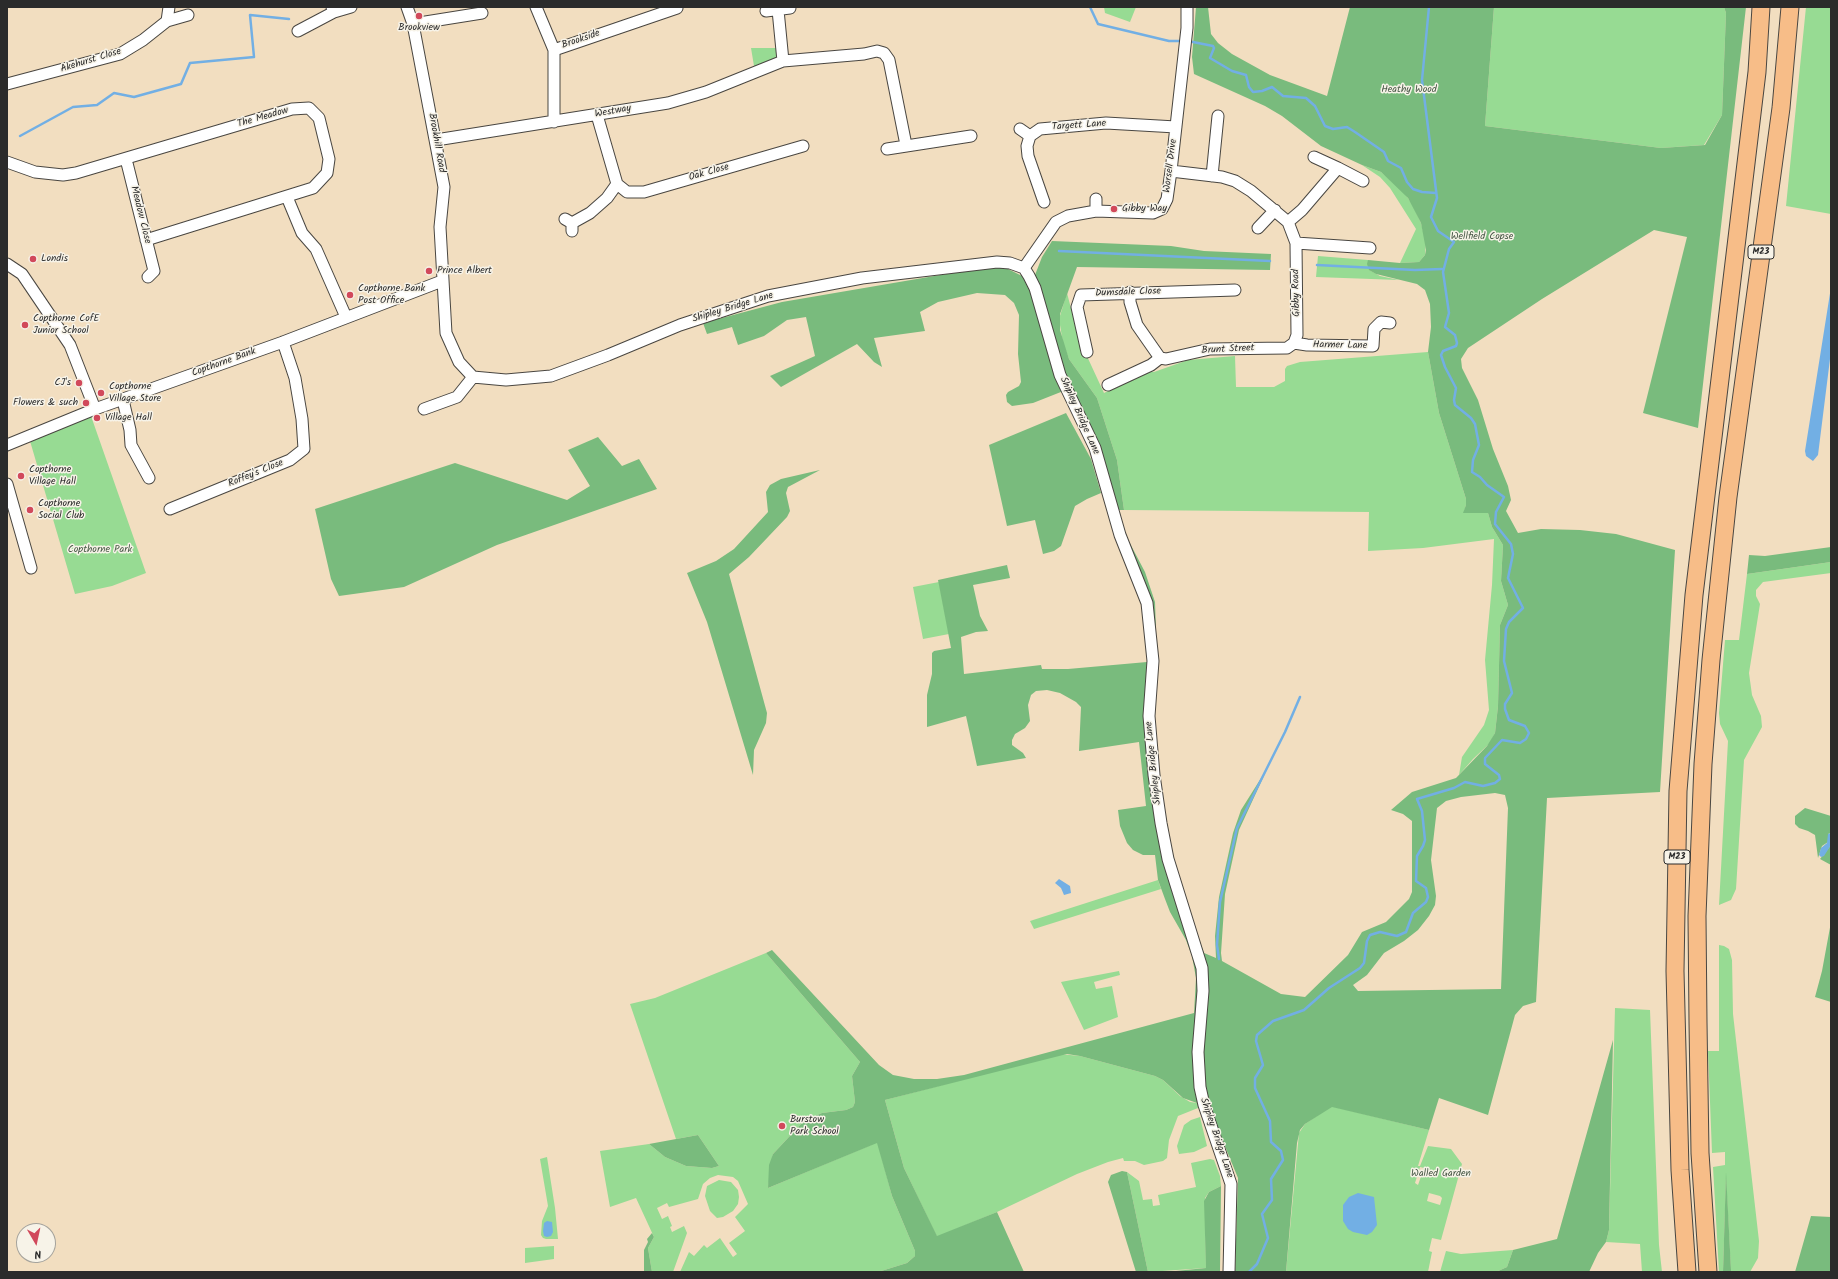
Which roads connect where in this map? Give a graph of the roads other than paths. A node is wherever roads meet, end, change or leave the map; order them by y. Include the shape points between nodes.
1 (169, 7) edge
2 (351, 7) edge
3 (406, 7) edge
4 (536, 7) edge
5 (1187, 7) edge
6 (1761, 7) edge
7 (1790, 7) edge
8 (677, 8) edge
9 (333, 10) edge
10 (766, 11) dead end
11 (482, 13) dead end
12 (188, 15) dead end
13 (167, 21) junction
14 (413, 24) junction
15 (298, 31) dead end
16 (554, 50) junction
17 (783, 61) junction
18 (7, 84) edge
19 (598, 115) junction
20 (1218, 116) dead end
21 (554, 122) junction
22 (1176, 127) junction
23 (1020, 129) dead end
24 (971, 136) dead end
25 (1030, 136) junction
26 (436, 140) junction
27 (803, 146) dead end
28 (906, 146) junction
29 (887, 149) dead end
30 (1314, 157) dead end
31 (126, 159) junction
32 (7, 162) edge
33 (1338, 168) junction
34 (1171, 171) junction
35 (1212, 176) junction
36 (1363, 181) dead end
37 (617, 184) junction
38 (288, 197) junction
39 (1096, 199) dead end
40 (1044, 202) dead end
41 (1275, 210) junction
42 (1096, 211) junction
43 (1288, 222) junction
44 (570, 224) dead end
45 (1258, 228) dead end
46 (146, 240) junction
47 (1296, 243) junction
48 (1370, 248) dead end
49 (7, 264) edge
50 (1024, 268) junction
51 (154, 274) dead end
52 (442, 281) junction
53 (1235, 290) dead end
54 (1130, 292) junction
55 (346, 317) junction
56 (1390, 323) dead end
57 (283, 342) junction
58 (1294, 343) junction
59 (1087, 352) dead end
60 (1160, 358) junction
61 (473, 377) junction
62 (1108, 385) dead end
63 (123, 400) junction
64 (95, 409) junction
65 (424, 409) dead end
66 (7, 445) edge
67 (148, 473) dead end
68 (7, 484) edge
69 (170, 509) dead end
70 (31, 568) dead end
71 (1229, 1272) edge
72 (1686, 1272) edge
73 (1708, 1272) edge

1 - 13 street
2 - 9 street
3 - 14 street, Brookhill Road
4 - 16 street
5 - 22 street, Worsell Drive
6 - 72 highway, M23 via 1756,80 1694,595 1678,791 1675,971 1680,1170
7 - 73 highway, M23 via 1781,108 1728,497 1703,764 1697,916 1698,1022 1700,1153
8 - 16 street, Brookside
9 - 15 street
10 - 17 street via 784,9
11 - 14 street
12 - 13 street, Akehurst Close
13 - 18 street, Akehurst Close via 120,54
14 - 26 street, Brookhill Road
16 - 21 street, Brookside
17 - 19 street, Westway via 706,92 668,103
17 - 28 street, Westway via 858,55 877,50 884,53 889,60
19 - 21 street, Westway
19 - 37 street
20 - 35 street
21 - 26 street, Westway
22 - 25 street, Targett Lane via 1080,124 1040,129
22 - 34 street, Worsell Drive
23 - 25 street
24 - 28 street
25 - 40 street via 1026,146 1028,156
26 - 52 street, Brookhill Road via 444,187 440,227
27 - 37 street, Oak Close via 644,192 627,192
28 - 29 street
30 - 33 street
31 - 32 street, The Meadow via 63,175 35,172
31 - 38 street, The Meadow via 292,109 309,108 320,121 330,159 327,172 313,188
31 - 46 street, Meadow Close
33 - 36 street
33 - 43 street via 1302,210
34 - 35 street, Gibby Road
34 - 42 street, Worsell Drive via 1167,198 1162,209 1153,213
35 - 41 street, Gibby Road via 1240,184
37 - 44 street via 607,198 590,213
38 - 46 street, The Meadow
38 - 55 street via 302,233 316,249
39 - 42 street
41 - 43 street, Gibby Road
41 - 45 street
42 - 50 street, Worsell Drive via 1068,216 1056,222
43 - 47 street, Gibby Road
46 - 51 street, Meadow Close
47 - 48 street
47 - 58 street, Gibby Road via 1297,335
49 - 64 street via 22,274 70,345
50 - 61 street, Shipley Bridge Lane via 1010,263 991,262 862,278 768,296 680,325 608,356 551,376 506,380
50 - 71 street, Shipley Bridge Lane via 1035,288 1063,383 1095,448 1120,535 1147,603 1153,661 1149,716 1153,764 1164,843 1203,975 1198,1052 1200,1081 1204,1105 1231,1184
52 - 55 street, Copthorne Bank
52 - 61 street via 446,333 459,362
53 - 54 street, Dumsdale Close
54 - 59 street, Dumsdale Close via 1081,295 1077,307
54 - 60 street via 1130,302 1137,325
55 - 57 street, Copthorne Bank
56 - 58 street, Harmer Lane via 1381,322 1374,329 1378,346
57 - 63 street, Copthorne Bank
57 - 69 street, Roffey's Close via 295,378 304,449 290,460
58 - 60 street, Brunt Street via 1287,348 1210,349 1166,359
60 - 62 street, Brunt Street via 1151,365
61 - 65 street via 457,397
63 - 64 street, Copthorne Bank
63 - 67 street via 131,444
64 - 66 street, Copthorne Bank
68 - 70 street

